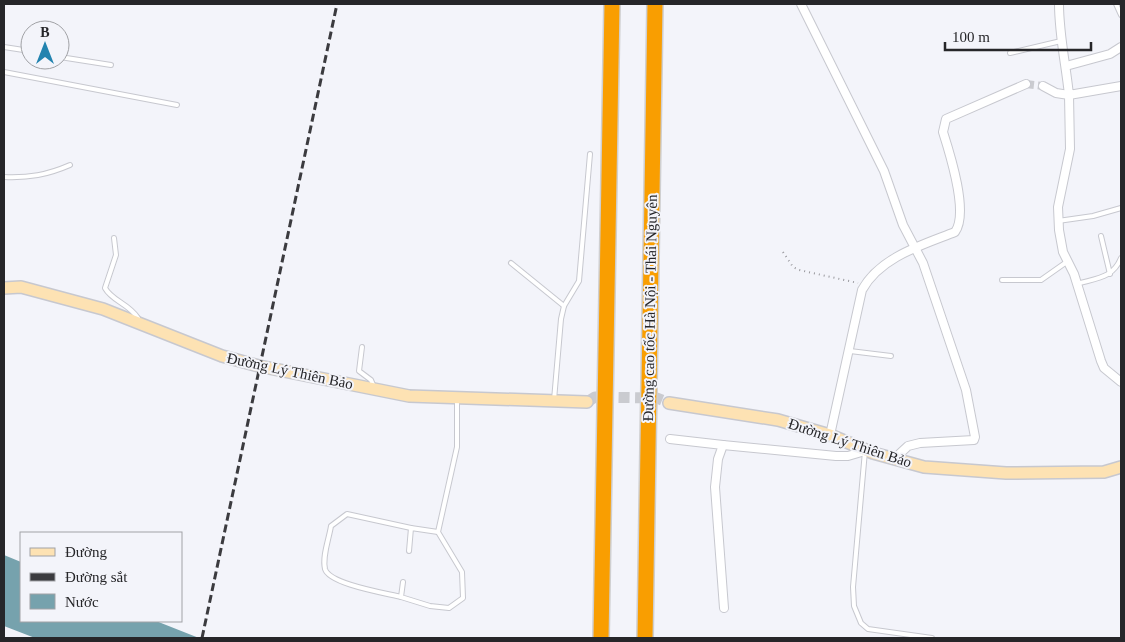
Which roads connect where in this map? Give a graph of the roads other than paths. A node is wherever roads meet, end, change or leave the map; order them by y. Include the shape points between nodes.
1 (612, 4) edge
2 (654, 4) edge
3 (801, 4) edge
4 (1059, 4) edge
5 (1116, 4) edge
6 (1121, 15) edge
7 (1061, 41) junction
8 (4, 47) edge
9 (1121, 47) edge
10 (20, 50) edge
11 (1010, 53) dead end
12 (70, 58) edge
13 (111, 65) dead end
14 (1066, 66) junction
15 (4, 72) edge
16 (1026, 84) tunnel mouth
17 (1043, 86) tunnel mouth
18 (1121, 86) edge
19 (1069, 96) junction
20 (177, 105) dead end
21 (590, 154) dead end
22 (70, 165) dead end
23 (4, 177) edge
24 (1121, 208) edge
25 (1058, 221) junction
26 (1101, 236) dead end
27 (114, 238) dead end
28 (915, 249) junction
29 (1121, 258) edge
30 (1068, 261) junction
31 (511, 262) dead end
32 (1110, 274) junction
33 (1002, 280) dead end
34 (1077, 284) junction
35 (4, 288) edge
36 (564, 306) junction
37 (142, 324) junction
38 (362, 347) dead end
39 (850, 351) junction
40 (891, 356) dead end
41 (1120, 379) edge
42 (375, 389) junction
43 (457, 398) junction
44 (554, 402) junction
45 (587, 402) tunnel mouth
46 (669, 403) tunnel mouth
47 (830, 435) junction
48 (670, 439) dead end
49 (722, 445) junction
50 (866, 450) junction
51 (894, 459) junction
52 (1121, 467) edge
53 (412, 528) junction
54 (438, 532) junction
55 (409, 551) dead end
56 (403, 582) dead end
57 (401, 597) junction
58 (724, 608) dead end
59 (600, 638) edge
60 (645, 638) edge
61 (932, 638) edge

1 - 59 highway
2 - 60 highway, Đường cao tốc Hà Nội - Thái Nguyên
3 - 28 street via 884,171
4 - 7 street
5 - 6 lane
7 - 11 lane
7 - 14 street
8 - 10 lane
9 - 14 street via 1096,59
12 - 13 lane
14 - 19 street
15 - 20 lane
16 - 28 street via 946,119 943,132 960,200 960,221 955,232
17 - 19 street
18 - 19 street
19 - 25 street via 1070,149
21 - 36 lane via 579,281
22 - 23 lane via 51,174 30,178
24 - 25 lane
25 - 30 street via 1063,252
26 - 32 lane
27 - 37 lane via 116,255 105,288 108,294 131,308
28 - 39 street via 877,269 865,285
28 - 51 street via 942,314 966,390 975,437 970,441 908,446
29 - 32 lane via 1116,270
30 - 33 lane via 1040,280
30 - 34 street
31 - 36 lane
32 - 34 lane
34 - 41 street via 1104,368
35 - 37 main road, Đường Lý Thiên Bảo via 21,287 43,292
36 - 44 lane via 558,336
37 - 42 main road, Đường Lý Thiên Bảo via 222,356
38 - 42 lane via 359,371 371,380
39 - 40 lane
39 - 47 street
42 - 43 main road, Đường Lý Thiên Bảo via 409,396
43 - 44 main road, Đường Lý Thiên Bảo
43 - 54 lane via 457,447
44 - 45 main road, Đường Lý Thiên Bảo
46 - 47 main road, Đường Lý Thiên Bảo via 778,420
47 - 50 main road, Đường Lý Thiên Bảo
48 - 49 street
49 - 50 street via 836,456
49 - 58 street via 715,487
50 - 51 main road, Đường Lý Thiên Bảo
50 - 61 lane via 856,544 854,606 861,623 868,629
51 - 52 main road, Đường Lý Thiên Bảo via 924,466 1006,473 1104,472
53 - 54 lane
53 - 55 lane
53 - 57 lane via 347,514 331,526 324,560 326,570 335,580
54 - 57 lane via 462,572 462,598 450,608
56 - 57 lane

